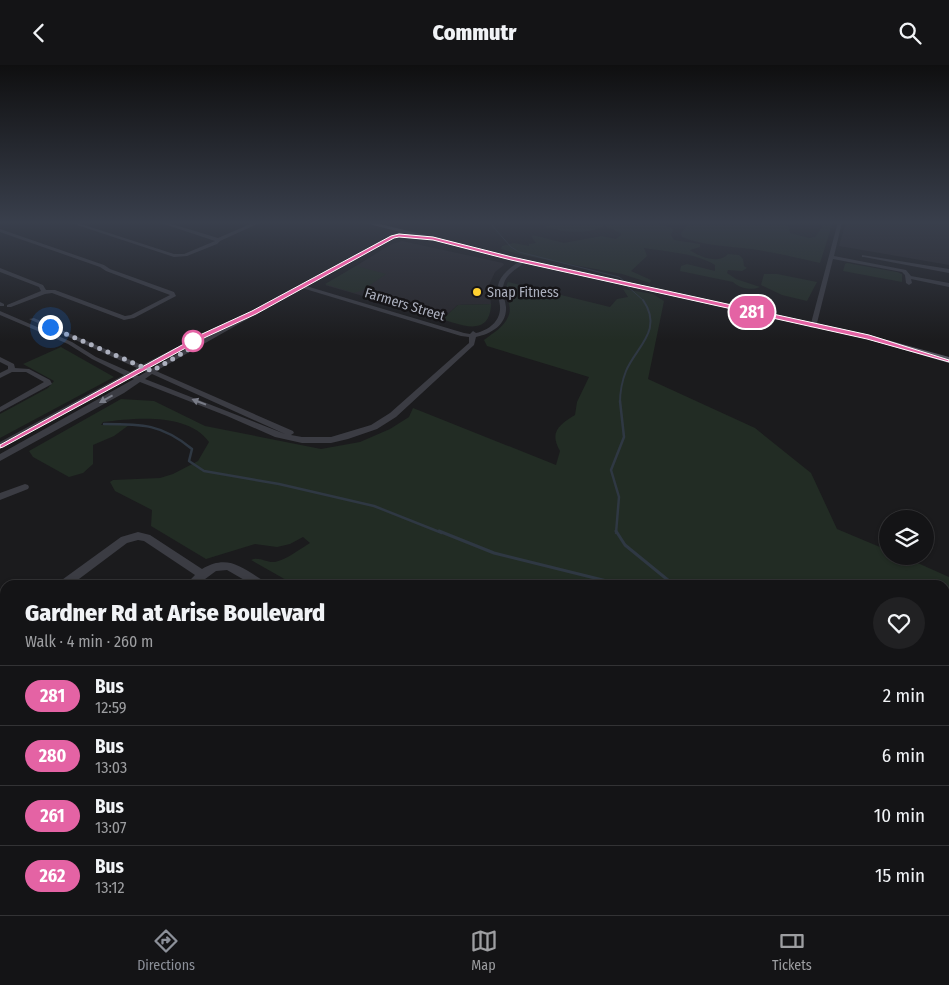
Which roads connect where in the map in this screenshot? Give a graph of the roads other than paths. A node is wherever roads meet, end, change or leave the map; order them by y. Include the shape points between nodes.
1 (90, 262) edge
2 (347, 262) edge
3 (519, 262) edge
4 (528, 262) edge
5 (830, 262) edge
6 (855, 262) edge
7 (895, 262) edge
8 (0, 269) edge
9 (941, 270) junction
10 (949, 271) edge
11 (909, 280) joint
12 (942, 283) junction
13 (304, 285) junction
14 (949, 285) edge
15 (44, 292) junction
16 (1, 305) edge
17 (9, 307) junction
18 (254, 312) junction
19 (1, 313) edge
20 (813, 326) junction
21 (472, 334) junction
22 (0, 359) edge
23 (949, 362) edge
24 (144, 367) junction
25 (11, 370) junction
26 (152, 371) junction
27 (130, 375) junction
28 (0, 377) edge
29 (139, 379) junction
30 (0, 410) edge
31 (234, 412) junction
32 (0, 445) edge
33 (0, 458) edge
34 (25, 487) dead end
35 (0, 497) edge
36 (202, 574) junction
37 (70, 580) edge
38 (195, 580) edge
39 (253, 580) edge

1 - 15 street via 173,296 124,318 53,291
2 - 13 street
3 - 21 street via 501,277 503,310 500,320 487,332
4 - 20 main road
5 - 20 street
6 - 11 street via 899,270 906,273
7 - 9 street
8 - 15 street via 41,286
9 - 10 street
9 - 12 street
11 - 12 street
12 - 14 street
13 - 18 street
13 - 21 street, Farmers Street
15 - 17 street
16 - 17 street
17 - 19 street
17 - 24 street
18 - 24 street
18 - 26 street
19 - 27 street via 70,343
20 - 23 main road
21 - 31 street via 472,344 393,415 374,427 345,437 291,434
22 - 25 street via 12,365
24 - 26 street
24 - 27 street
25 - 28 street
25 - 30 street via 27,370 48,384
26 - 29 street
26 - 31 street
27 - 29 street
27 - 32 street
31 -> 29 street
29 -> 33 street
34 - 35 street
36 - 37 street via 147,538 138,536 124,540
36 - 38 street
36 - 39 street via 216,566 229,566

